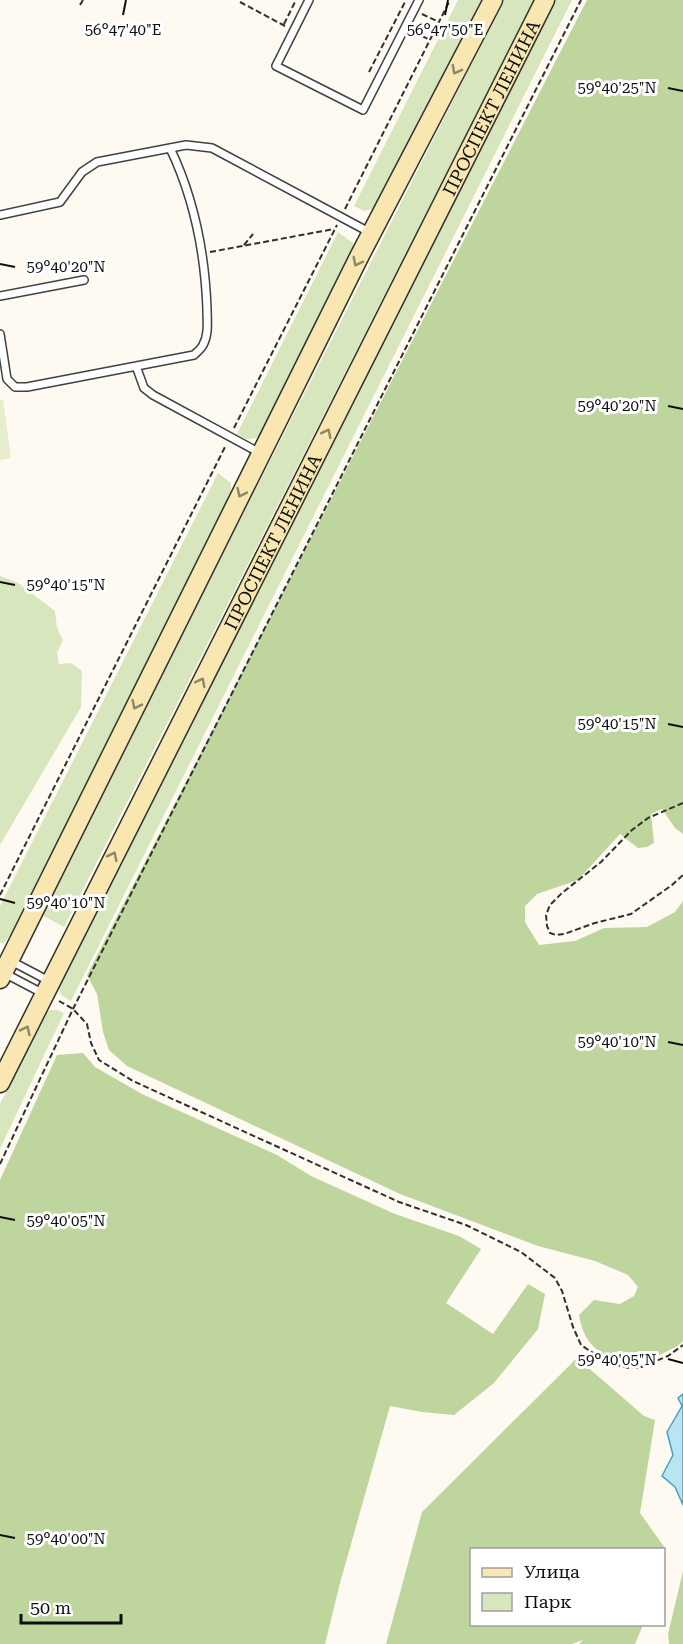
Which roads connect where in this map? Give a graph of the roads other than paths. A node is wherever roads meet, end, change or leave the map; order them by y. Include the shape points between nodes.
1 (309, 0) edge
2 (419, 0) edge
3 (493, 0) edge
4 (545, 0) edge
5 (170, 148) junction
6 (0, 215) edge
7 (372, 233) junction
8 (84, 280) dead end
9 (0, 296) edge
10 (0, 334) edge
11 (136, 366) junction
12 (261, 454) junction
13 (4, 970) edge
14 (47, 988) junction
15 (0, 1083) edge

1 - 2 lane via 276,66 363,110
3 -> 7 street
14 -> 4 street, ПРОСПЕКТ ЛЕНИНА
5 - 6 lane via 98,162 82,172 60,202
5 - 7 lane via 212,148
5 - 11 lane via 197,225 206,271 207,332 203,346 194,355
7 -> 12 street
8 - 9 lane
10 - 11 lane via 7,378 15,387
11 - 12 lane via 144,387 153,395
12 -> 13 street
13 - 14 lane
13 - 14 lane
15 -> 14 street, ПРОСПЕКТ ЛЕНИНА

